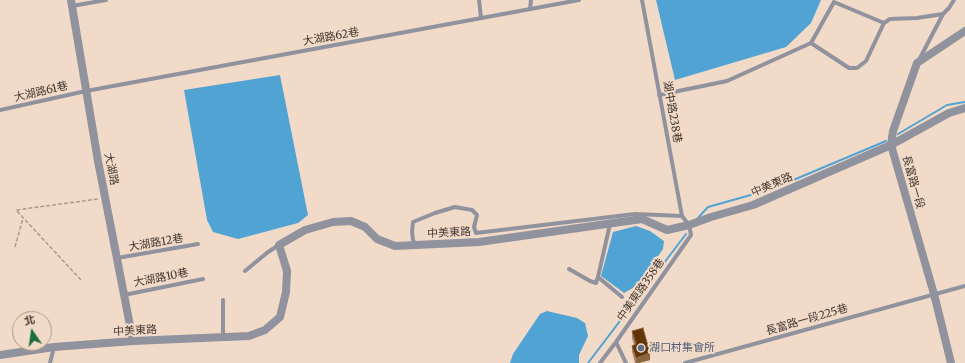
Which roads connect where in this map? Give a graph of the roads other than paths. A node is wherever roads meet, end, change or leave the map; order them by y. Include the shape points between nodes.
1 (106, 0) edge
2 (479, 0) edge
3 (531, 0) edge
4 (579, 0) edge
5 (642, 0) edge
6 (954, 0) edge
7 (71, 3) edge
8 (530, 9) junction
9 (943, 14) junction
10 (481, 18) junction
11 (884, 23) junction
12 (965, 31) edge
13 (810, 43) junction
14 (917, 63) junction
15 (86, 91) junction
16 (659, 95) junction
17 (965, 108) edge
18 (0, 110) edge
19 (891, 145) junction
20 (682, 216) junction
21 (610, 223) junction
22 (689, 225) junction
23 (198, 244) dead end
24 (280, 245) junction
25 (416, 246) junction
26 (117, 258) junction
27 (569, 269) dead end
28 (245, 271) dead end
29 (598, 277) junction
30 (203, 279) dead end
31 (965, 286) edge
32 (934, 294) junction
33 (124, 295) junction
34 (622, 297) dead end
35 (223, 300) dead end
36 (223, 337) junction
37 (133, 341) junction
38 (616, 342) junction
39 (54, 347) junction
40 (0, 355) edge
41 (50, 363) edge
42 (600, 363) edge
43 (626, 363) edge
44 (685, 363) edge
45 (951, 363) edge

1 - 7 lane
2 - 10 lane
3 - 8 lane
4 - 8 lane, 大湖路62巷
5 - 16 lane, 湖中路238巷
6 - 9 lane
7 - 15 street, 大湖路
8 - 10 lane, 大湖路62巷
9 - 11 lane via 890,19
9 - 14 lane
10 - 15 lane, 大湖路62巷
11 - 13 lane via 834,2
11 - 13 lane via 866,61 857,68 849,68
12 - 14 street
13 - 16 lane via 727,81
14 - 19 street, 長富路一段 via 893,131
15 - 18 lane, 大湖路61巷
15 - 26 street, 大湖路
16 - 20 lane, 湖中路238巷
17 - 19 street, 中美東路 via 949,113
19 - 22 street, 中美東路 via 753,205
19 - 32 street, 長富路一段
20 - 22 lane, 湖中路238巷
20 - 25 lane via 635,214 476,233 474,226 477,215 472,210 456,207 413,222 413,240
21 - 22 street, 中美東路 via 642,219 667,230
21 - 25 street, 中美東路 via 479,242
21 - 29 lane
22 - 38 lane, 中美東路358巷 via 691,235
23 - 26 lane, 大湖路12巷
24 - 25 street, 中美東路 via 305,230 333,222 351,221 365,227 377,239 395,246
24 - 28 lane
24 - 36 street, 中美東路 via 288,271 280,317 265,330 249,336
26 - 33 street, 大湖路
27 - 29 lane via 596,283
29 - 34 lane
30 - 33 lane, 大湖路10巷
31 - 32 lane, 長富路一段225巷
32 - 44 lane, 長富路一段225巷
32 - 45 street, 長富路一段
33 - 37 street, 大湖路
35 - 36 lane
36 - 37 street, 中美東路
37 - 39 street, 中美東路
38 - 42 lane, 中美東路358巷
38 - 43 lane
39 - 40 street, 中美東路
39 - 41 lane

